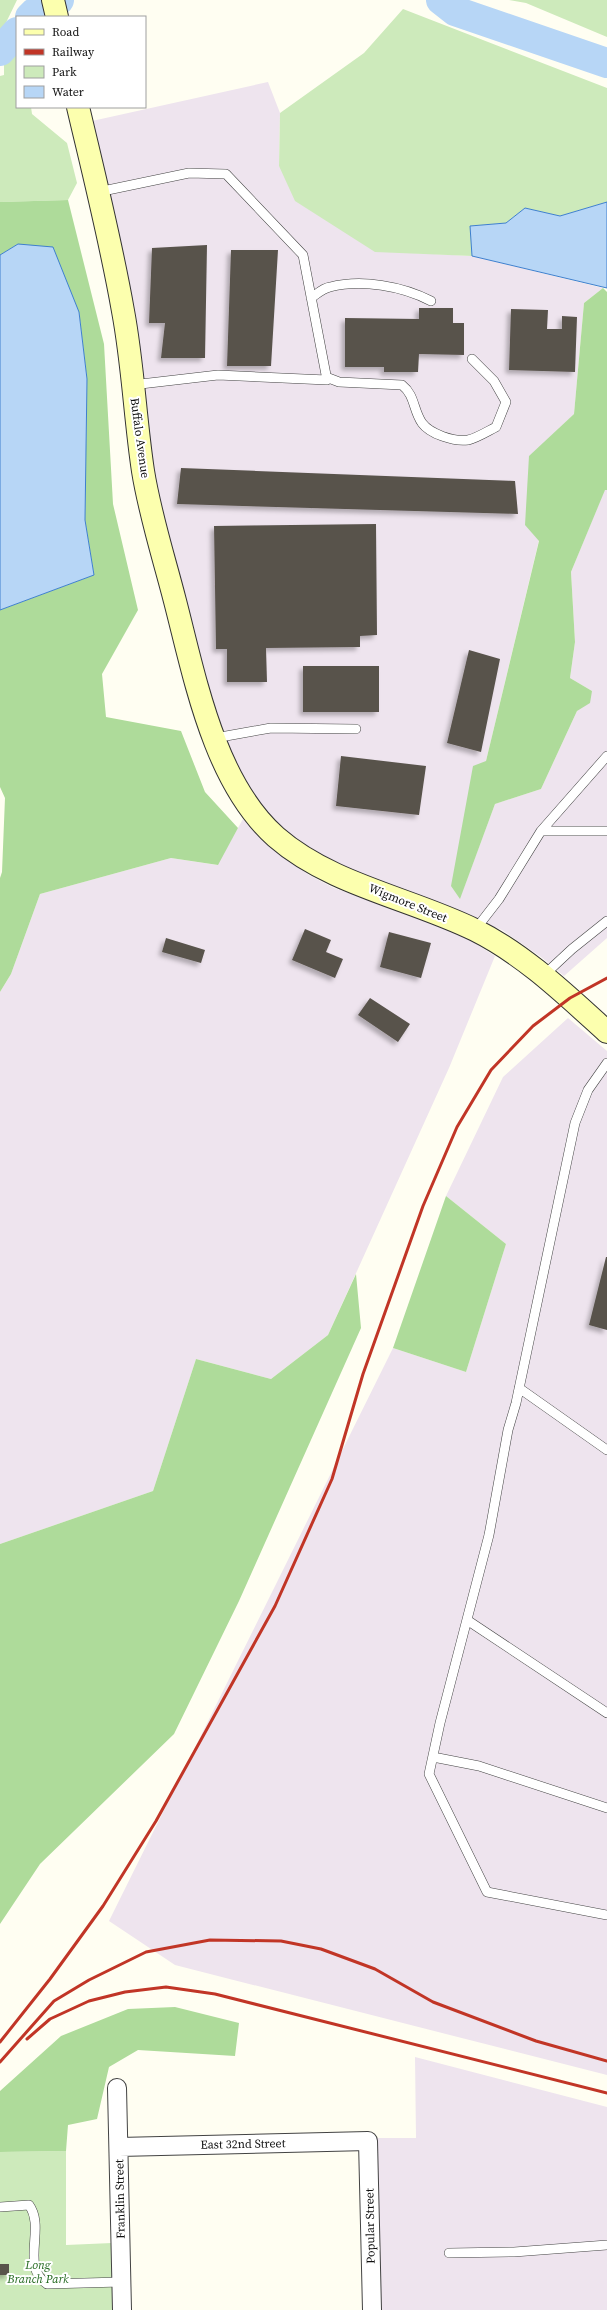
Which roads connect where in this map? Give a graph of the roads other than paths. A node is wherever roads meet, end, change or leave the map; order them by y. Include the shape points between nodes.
1 (53, 0) edge
2 (57, 16) edge
3 (78, 108) edge
4 (98, 192) junction
5 (311, 298) junction
6 (432, 301) dead end
7 (472, 359) dead end
8 (326, 377) junction
9 (132, 385) junction
10 (356, 729) dead end
11 (215, 738) junction
12 (607, 756) edge
13 (224, 763) joint
14 (541, 831) junction
15 (607, 831) edge
16 (607, 921) edge
17 (475, 930) junction
18 (543, 976) junction
19 (607, 1032) edge
20 (607, 1064) edge
21 (519, 1388) junction
22 (607, 1450) edge
23 (467, 1620) junction
24 (607, 1713) edge
25 (433, 1757) junction
26 (607, 1808) edge
27 (607, 1915) edge
28 (117, 2088) dead end
29 (368, 2141) joint
30 (119, 2148) junction
31 (0, 2207) edge
32 (607, 2245) edge
33 (449, 2253) dead end
34 (121, 2282) junction
35 (122, 2310) edge
36 (372, 2310) edge

1 - 2 street
3 - 4 street, Buffalo Avenue
4 - 5 lane via 189,173 226,174 303,255
4 - 9 street, Buffalo Avenue via 124,314
5 - 6 lane via 328,287 353,283 407,291
5 - 8 lane
7 - 8 lane via 494,381 506,402 496,427 468,440 435,433 422,423 414,400 402,385 339,382
8 - 9 lane via 326,380 218,375
9 - 11 street, Buffalo Avenue via 144,474 199,694
10 - 11 lane via 271,728
11 - 13 street, Buffalo Avenue
12 - 14 lane
13 - 17 street, Wigmore Street via 241,796 256,817 278,838 310,860 351,880
14 - 15 lane
14 - 17 lane via 500,899
16 - 18 lane
17 - 18 street, Wigmore Street
18 - 19 street, Wigmore Street
20 - 21 lane via 588,1090 575,1123
21 - 22 lane
21 - 23 lane via 508,1430 489,1535
23 - 24 lane
23 - 25 lane
25 - 26 lane via 479,1766
25 - 27 lane via 429,1774 487,1892
28 - 30 street, Franklin Street
29 - 30 street, East 32nd Street
29 - 36 street, Popular Street
30 - 34 street, Franklin Street
31 - 34 lane via 29,2205 34,2212 34,2270 47,2284
32 - 33 lane via 514,2252
34 - 35 street, Franklin Street

